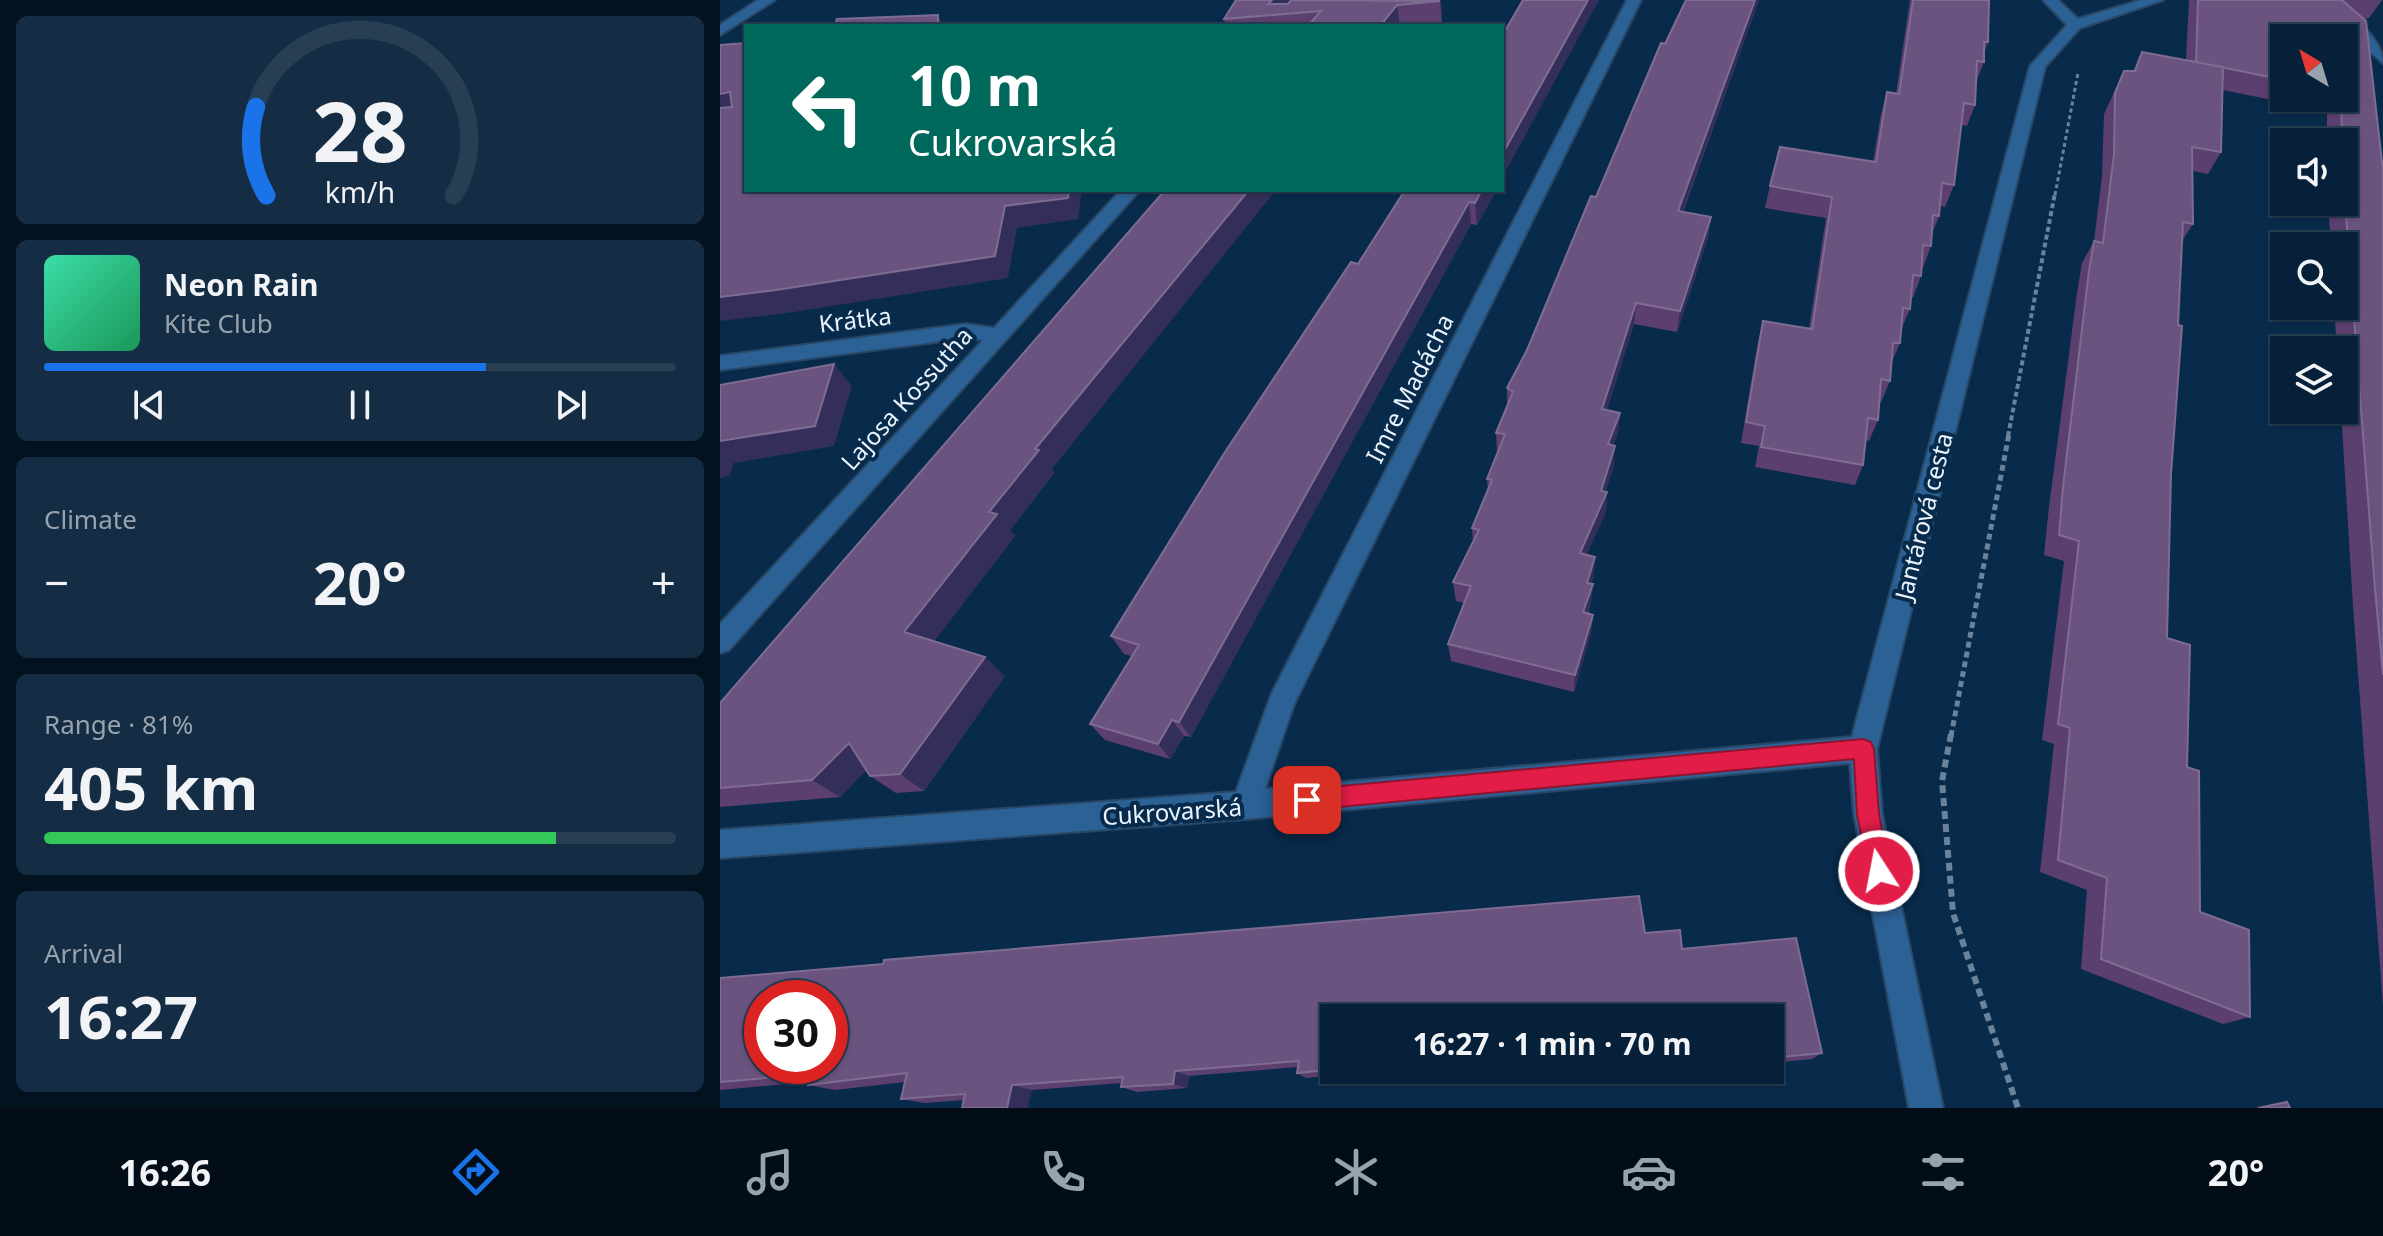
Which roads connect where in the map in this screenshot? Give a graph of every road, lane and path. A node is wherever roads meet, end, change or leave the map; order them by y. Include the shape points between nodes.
1 (768, 0) edge
2 (1634, 0) edge
3 (2050, 0) edge
4 (2156, 0) edge
5 (2319, 0) edge
6 (2075, 25) junction
7 (720, 31) edge
8 (2383, 58) edge
9 (2080, 64) dead end
10 (1129, 192) edge
11 (997, 335) junction
12 (720, 363) edge
13 (720, 642) edge
14 (1863, 749) junction
15 (1246, 805) junction
16 (720, 844) edge
17 (1926, 1108) edge
18 (2018, 1108) edge

1 - 7 street
2 - 15 street, Imre Madácha via 1281,702
3 - 6 street
4 - 6 street
5 - 8 street
6 - 14 street, Jantárová cesta via 2038,66
9 - 18 path via 1942,781 1953,913
10 - 11 street, Lajosa Kossutha
11 - 12 street, Krátka via 966,331
11 - 13 street, Lajosa Kossutha
14 - 15 street, Cukrovarská
14 - 17 street, Jantárová cesta via 1868,814
15 - 16 street, Cukrovarská

